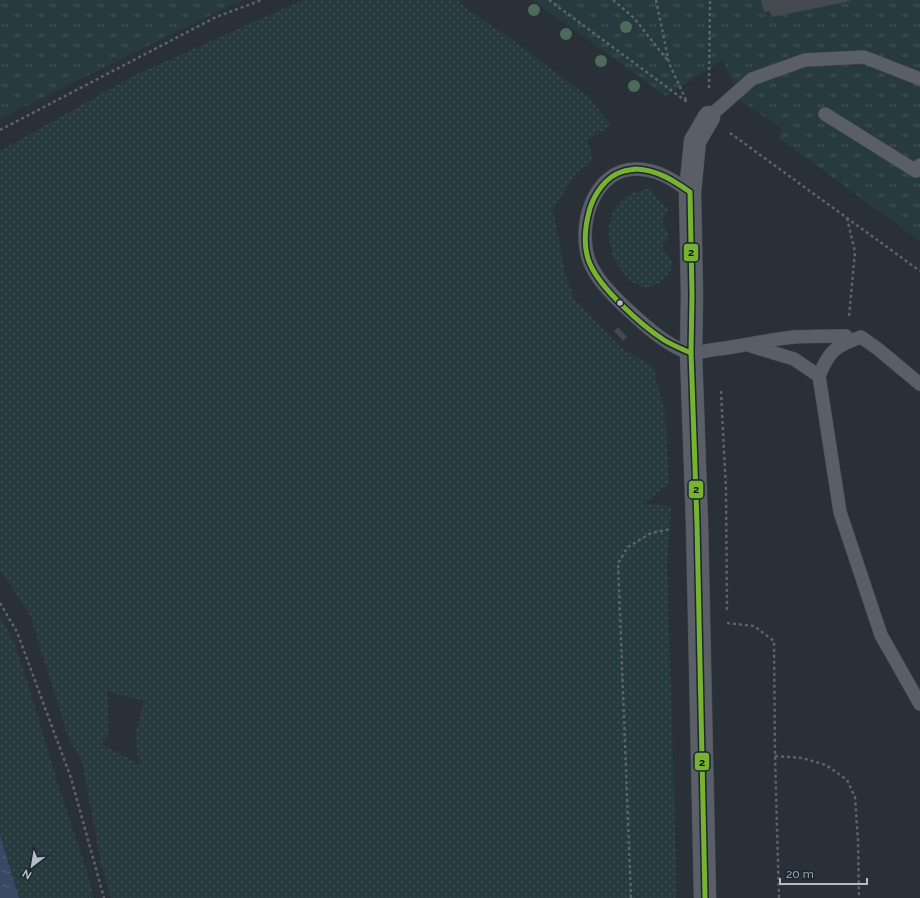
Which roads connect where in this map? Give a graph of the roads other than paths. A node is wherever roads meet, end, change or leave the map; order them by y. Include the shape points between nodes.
1 (920, 79) edge
2 (825, 114) dead end
3 (708, 117) joint
4 (920, 165) edge
5 (690, 192) junction
6 (846, 336) road end
7 (745, 344) junction
8 (691, 353) junction
9 (819, 376) junction
10 (920, 384) edge
11 (920, 704) edge
12 (705, 898) edge

1 - 3 lane via 864,57 805,60 752,79
2 - 4 lane via 916,171
3 - 5 street via 694,141
5 - 8 street
5 - 8 lane via 662,174 649,170 621,171 601,186 594,197 586,222 585,236 590,263 622,304 664,340
6 - 7 lane via 795,337
7 - 8 lane
7 - 9 lane via 794,359
8 - 12 street
9 - 10 lane via 833,351 843,343 860,337
9 - 11 lane via 840,512 881,635

